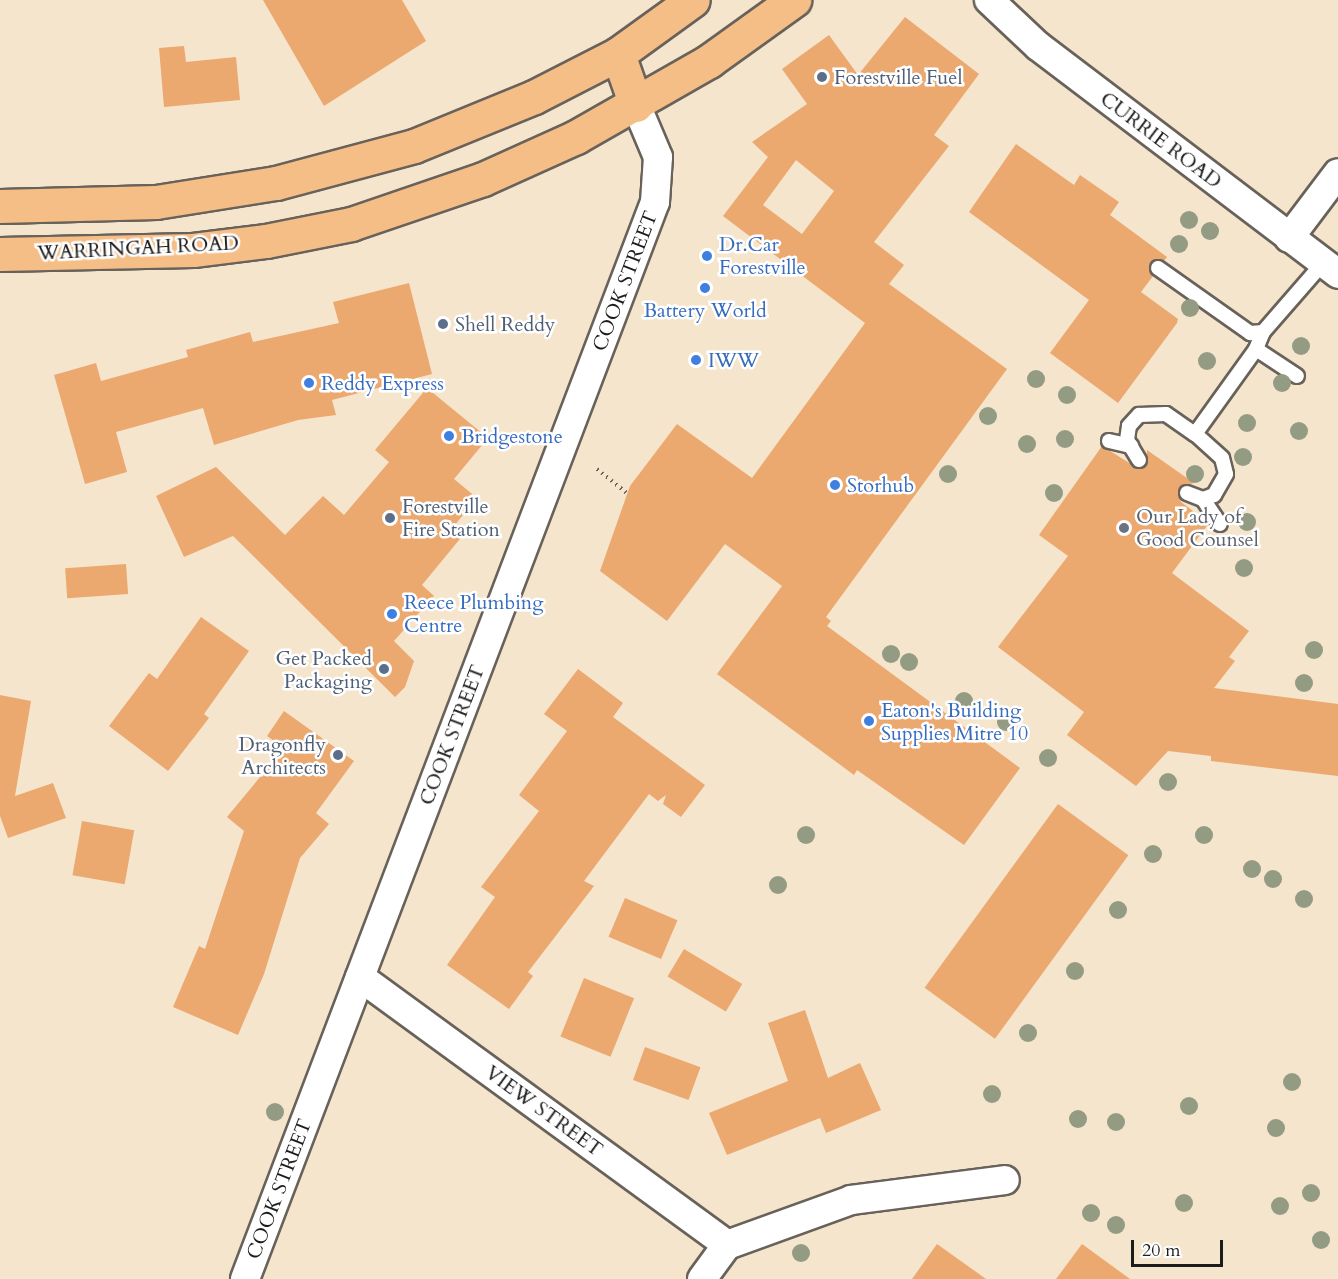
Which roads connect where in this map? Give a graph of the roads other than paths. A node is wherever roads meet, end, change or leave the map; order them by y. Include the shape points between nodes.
1 (693, 0) edge
2 (794, 0) edge
3 (989, 0) edge
4 (618, 54) junction
5 (636, 105) junction
6 (1338, 173) edge
7 (0, 206) edge
8 (1289, 238) junction
9 (0, 254) edge
10 (1158, 268) dead end
11 (1331, 268) edge
12 (1263, 332) junction
13 (1256, 349) junction
14 (1297, 376) dead end
15 (1195, 434) junction
16 (1109, 441) dead end
17 (1131, 446) junction
18 (1139, 460) dead end
19 (1187, 493) dead end
20 (1203, 499) junction
21 (1220, 524) dead end
22 (360, 977) junction
23 (1005, 1180) dead end
24 (727, 1245) junction
25 (245, 1279) edge
26 (702, 1279) edge

1 - 4 highway
2 - 5 highway, WARRINGAH ROAD via 709,61
3 - 8 street, CURRIE ROAD via 1038,46
4 - 5 highway, COOK STREET
4 - 7 highway via 534,97 414,146 276,183 156,202
5 - 9 highway, WARRINGAH ROAD via 483,179 351,224 193,250
5 - 22 street, COOK STREET via 658,157 655,202
6 - 8 street
8 - 11 street, CURRIE ROAD
10 - 12 lane via 1233,323 1250,333
11 - 12 lane
12 - 13 lane
13 - 14 lane
13 - 15 lane
15 - 17 lane via 1166,414 1151,411 1139,415 1129,426 1127,440
15 - 20 lane via 1227,466 1214,495
16 - 17 lane
17 - 18 lane
19 - 20 lane
20 - 21 lane
22 - 24 street, VIEW STREET
22 - 25 street, COOK STREET
23 - 24 street via 851,1200
24 - 26 street

